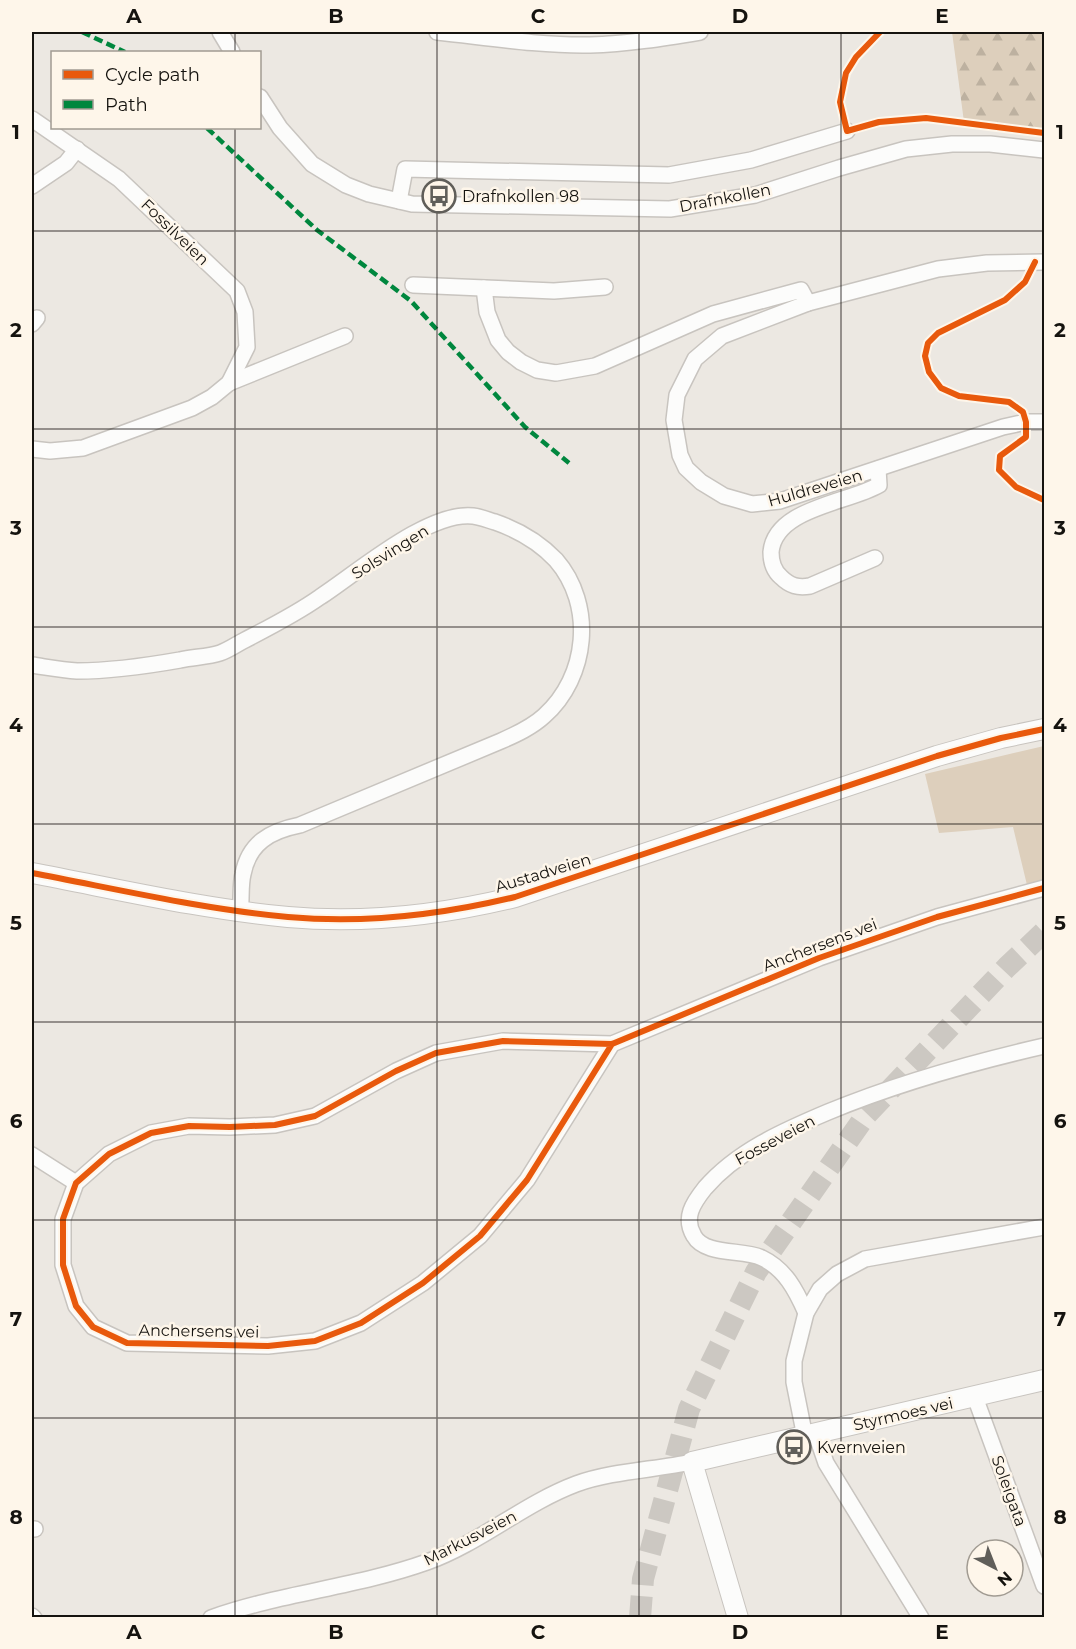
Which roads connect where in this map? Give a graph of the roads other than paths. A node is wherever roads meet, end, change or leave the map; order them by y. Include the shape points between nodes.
1 (221, 32) edge
2 (436, 32) edge
3 (700, 32) edge
4 (231, 51) edge
5 (261, 100) edge
6 (32, 118) edge
7 (847, 131) dead end
8 (77, 149) junction
9 (1044, 150) edge
10 (32, 186) edge
11 (399, 201) junction
12 (1044, 262) edge
13 (413, 285) dead end
14 (605, 287) dead end
15 (484, 288) junction
16 (808, 303) junction
17 (345, 336) dead end
18 (229, 382) junction
19 (1043, 419) edge
20 (32, 449) edge
21 (878, 469) junction
22 (875, 558) dead end
23 (32, 665) edge
24 (1044, 729) edge
25 (32, 873) edge
26 (1044, 888) edge
27 (240, 912) junction
28 (612, 1044) junction
29 (1044, 1046) edge
30 (32, 1155) edge
31 (76, 1183) junction
32 (1044, 1227) edge
33 (806, 1313) junction
34 (1044, 1380) edge
35 (975, 1397) junction
36 (810, 1435) junction
37 (692, 1462) junction
38 (1044, 1586) edge
39 (211, 1617) edge
40 (738, 1617) edge
41 (921, 1617) edge

1 - 4 street
2 - 3 street via 588,45
5 - 11 street, Drafnkollen via 312,164 369,194
6 - 8 street, Fossilveien
7 - 11 street, Drafnkollen via 751,160 669,175 405,169
8 - 10 street via 66,163
8 - 18 street, Fossilveien via 118,179 237,291 245,312 247,347
9 - 11 street, Drafnkollen via 990,144 906,149 755,195 670,209
12 - 16 street, Huldreveien via 938,269
13 - 15 street
14 - 15 street via 554,291
15 - 16 street via 487,312 498,340 508,352 537,370 556,373 595,366 724,311 801,290
16 - 21 street, Huldreveien via 722,336 695,359 677,394 674,420 680,455 686,468 701,482 724,496 752,504 780,501
17 - 18 street, Fossilveien
18 - 20 street, Fossilveien via 192,408 110,440 83,448
19 - 21 street, Huldreveien via 1003,427
21 - 22 street via 879,485 793,519 776,535 771,550 779,576 801,587
23 - 27 street, Solsvingen via 75,671 139,667 220,653 309,604 407,537 456,516 476,516 507,526 532,539 556,561 578,602 582,644 569,683 552,708 531,726 501,741 300,825 267,835 249,855 242,875
24 - 27 main road, Austadveien via 937,756 570,880 481,906 359,919
25 - 27 main road, Austadveien
26 - 28 street, Anchersens vei via 937,917 819,958
28 - 31 street, Anchersens vei via 503,1041 436,1053 315,1116 275,1125 189,1126 151,1133 109,1154
28 - 31 street, Anchersens vei via 527,1180 480,1236 423,1283 361,1323 315,1341 268,1346 128,1343 93,1327 75,1306 63,1265 63,1219
29 - 33 street, Fosseveien via 951,1069 855,1101 752,1149 710,1182 693,1202 688,1219 694,1238 708,1246 759,1256 771,1263 783,1272
30 - 31 street
32 - 33 street via 866,1259 837,1274 820,1289
33 - 36 street via 794,1361 794,1382
34 - 35 main road, Styrmoes vei
35 - 36 main road, Styrmoes vei
35 - 38 street, Soleigata
36 - 37 main road, Styrmoes vei
36 - 41 street
37 - 39 street, Markusveien via 577,1484 426,1562
37 - 40 main road

